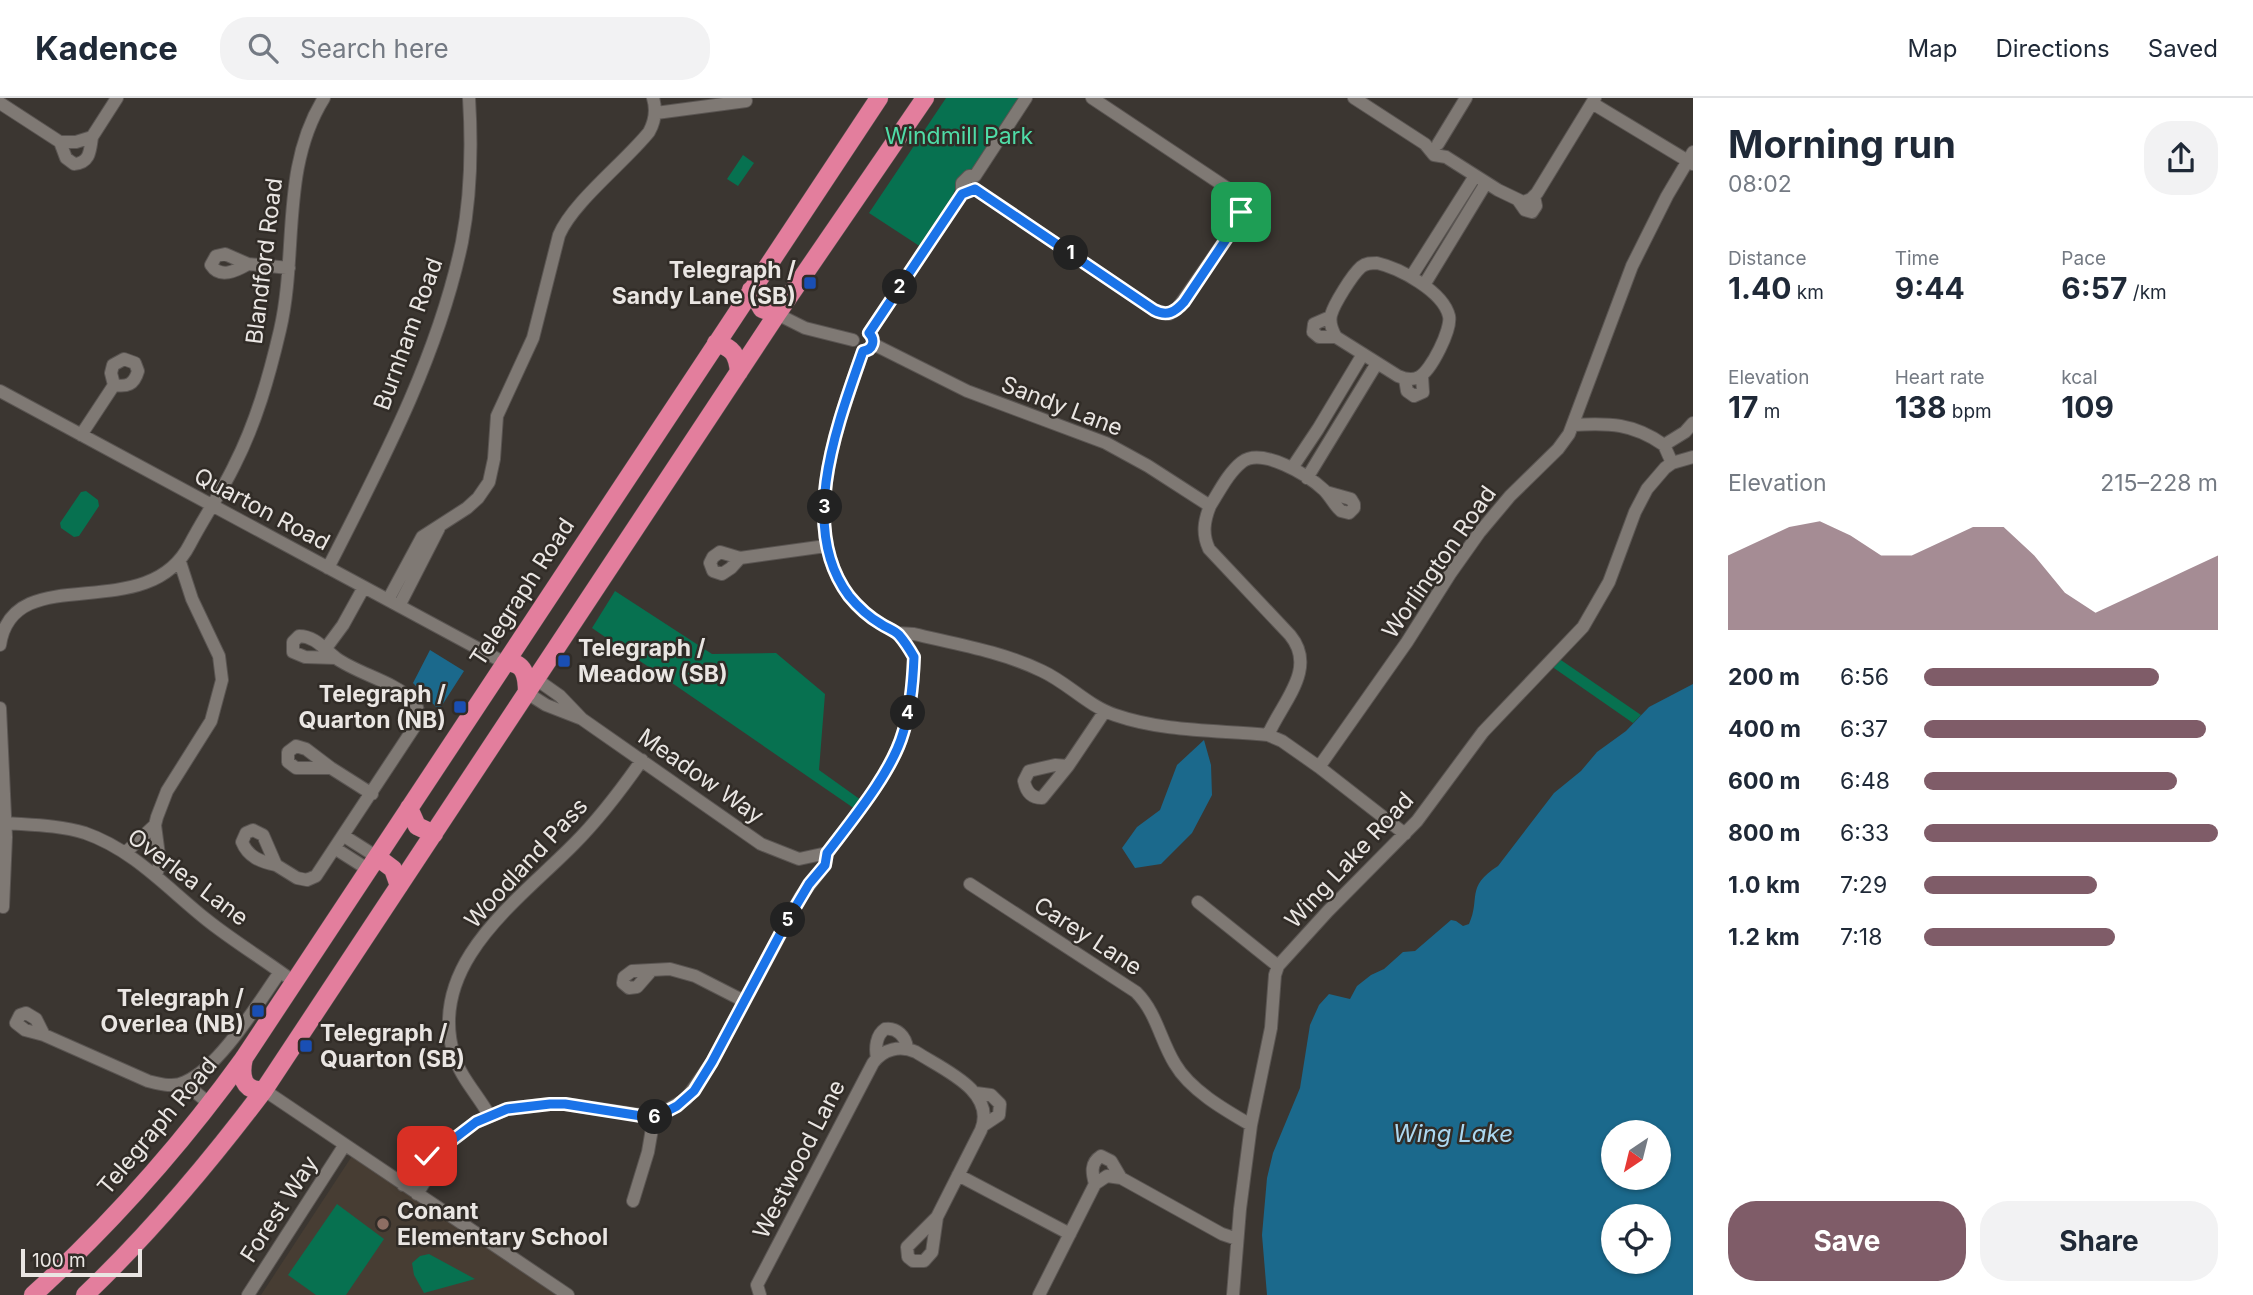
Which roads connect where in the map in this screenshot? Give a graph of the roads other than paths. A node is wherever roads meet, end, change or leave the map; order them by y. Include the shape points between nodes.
1 (117, 98) edge
2 (324, 98) edge
3 (469, 98) edge
4 (653, 98) edge
5 (879, 98) edge
6 (925, 98) edge
7 (1026, 98) edge
8 (1092, 98) edge
9 (1354, 98) edge
10 (1466, 98) edge
11 (1594, 100) edge
12 (746, 101) dead end
13 (0, 103) edge
14 (656, 113) junction
15 (92, 136) junction
16 (60, 142) junction
17 (1432, 144) junction
18 (1691, 159) edge
19 (1475, 176) junction
20 (1486, 183) junction
21 (970, 186) junction
22 (248, 264) dead end
23 (289, 268) junction
24 (1417, 281) junction
25 (751, 290) junction
26 (777, 314) junction
27 (1330, 317) junction
28 (1336, 337) junction
29 (716, 343) junction
30 (868, 343) junction
31 (1370, 358) junction
32 (739, 372) junction
33 (114, 385) dead end
34 (0, 391) edge
35 (1693, 424) edge
36 (1573, 425) junction
37 (81, 435) junction
38 (1664, 445) junction
39 (1693, 457) edge
40 (1672, 463) junction
41 (1292, 468) junction
42 (1307, 478) junction
43 (1326, 492) dead end
44 (211, 505) junction
45 (1210, 506) junction
46 (826, 546) junction
47 (740, 558) dead end
48 (180, 562) junction
49 (328, 568) junction
50 (363, 587) junction
51 (393, 603) junction
52 (897, 633) junction
53 (931, 639) junction
54 (0, 645) edge
55 (326, 648) junction
56 (914, 657) junction
57 (336, 658) junction
58 (505, 663) junction
59 (532, 686) junction
60 (0, 708) edge
61 (1105, 711) junction
62 (1268, 735) junction
63 (642, 760) junction
64 (1068, 766) dead end
65 (1319, 767) junction
66 (331, 768) dead end
67 (372, 794) junction
68 (409, 808) junction
69 (5, 824) junction
70 (155, 825) junction
71 (434, 834) junction
72 (1405, 834) junction
73 (344, 836) junction
74 (336, 849) junction
75 (125, 853) junction
76 (827, 853) junction
77 (799, 859) junction
78 (373, 863) junction
79 (276, 865) dead end
80 (156, 876) junction
81 (809, 884) junction
82 (970, 884) dead end
83 (399, 886) junction
84 (1198, 902) dead end
85 (3, 907) dead end
86 (1279, 966) junction
87 (651, 971) dead end
88 (288, 977) junction
89 (744, 1001) junction
90 (44, 1035) dead end
91 (907, 1048) junction
92 (244, 1058) junction
93 (877, 1058) junction
94 (184, 1083) junction
95 (264, 1090) junction
96 (211, 1104) junction
97 (489, 1115) junction
98 (654, 1118) junction
99 (1251, 1125) junction
100 (344, 1146) junction
101 (438, 1151) junction
102 (958, 1175) junction
103 (1121, 1178) junction
104 (1095, 1184) junction
105 (403, 1185) junction
106 (417, 1194) junction
107 (633, 1201) dead end
108 (937, 1217) dead end
109 (1070, 1234) junction
110 (1237, 1239) junction
111 (758, 1290) edge
112 (33, 1295) edge
113 (85, 1295) edge
114 (248, 1295) edge
115 (568, 1295) edge
116 (747, 1295) edge
117 (1039, 1295) edge
118 (1233, 1295) edge

1 - 15 street
2 - 23 street, Blandford Road via 299,159
3 - 49 street, Burnham Road via 471,158 466,213 449,290 386,452
4 - 14 street
5 - 25 highway, Telegraph Road
6 - 26 highway
7 - 21 street
8 - 21 street via 1245,204 1237,223 1170,318
9 - 17 street
10 - 17 street
11 - 18 street
11 - 20 street via 1528,203
12 - 14 street
13 - 16 street
14 - 51 street via 643,140 562,226 533,338 497,416 489,482 478,498 439,528
15 - 16 street
15 - 16 street via 90,152 82,163 66,158
17 - 19 street
18 - 36 street, Worlington Road via 1632,266
19 - 20 street
19 - 24 street
20 - 24 street
21 - 30 street
22 - 23 street
23 - 44 street, Blandford Road via 265,387 239,455
24 - 27 street via 1382,264 1365,264
24 - 31 street via 1449,314 1441,346 1422,376 1414,379 1405,379
25 - 26 highway via 762,309
25 - 29 highway, Telegraph Road
26 - 30 street via 805,328 853,340 856,348
26 - 32 highway
27 - 28 street
27 - 28 street via 1314,324 1313,332 1319,337
28 - 31 street
29 - 32 highway via 733,350
29 - 58 highway, Telegraph Road
30 - 45 street, Sandy Lane via 967,391 1106,443
30 - 46 street via 833,443
31 - 41 street
31 - 42 street
32 - 59 highway
33 - 37 street
34 - 37 street, Quarton Road
35 - 38 street
36 - 38 street via 1620,425
36 - 65 street, Worlington Road via 1558,449 1479,533
37 - 44 street, Quarton Road
38 - 40 street
39 - 40 street
40 - 72 street, Wing Lake Road via 1657,475 1641,500 1609,582 1589,619 1483,732
41 - 42 street
41 - 45 street via 1254,457 1245,460
42 - 43 street
44 - 48 street, Blandford Road
44 - 49 street, Quarton Road
45 - 62 street via 1204,535 1209,549 1300,651 1298,680
46 - 47 street
46 - 52 street via 836,575 854,602
48 - 54 street via 160,578 129,589 32,601 8,621
48 - 70 street via 195,608 219,656 222,680 211,721 167,791
49 - 50 street, Quarton Road
50 - 51 street, Quarton Road
50 - 55 street
51 - 58 street, Quarton Road
52 - 53 street
52 - 56 street
53 - 56 street
53 - 61 street via 1030,666
55 - 57 street
55 - 57 street via 304,635 295,638 292,647 305,657
56 - 76 street via 909,707 896,752
57 - 67 street via 418,706 417,726
58 - 59 highway via 517,664
58 - 68 highway, Telegraph Road
59 - 63 street, Meadow Way via 546,705 582,719
59 - 71 highway
60 - 69 street
61 - 62 street via 1162,726
61 - 64 street
62 - 65 street
63 - 77 street, Meadow Way via 750,837
63 - 97 street, Woodland Pass via 591,826 493,925 456,982 449,1020 454,1056
65 - 72 street
66 - 67 street
67 - 73 street
68 - 71 highway via 417,826
68 - 78 highway, Telegraph Road
69 - 75 street, Overlea Lane via 71,829
69 - 85 street
70 - 75 street
70 - 80 street via 160,863
71 - 83 highway
72 - 86 street, Wing Lake Road
73 - 74 street
73 - 78 street
74 - 78 street
74 - 79 street via 319,873 307,880
75 - 80 street, Overlea Lane
76 - 77 street
76 - 81 street via 825,865
77 - 81 street
78 - 83 highway via 394,869
78 - 88 highway, Telegraph Road
80 - 88 street, Overlea Lane via 210,922
81 - 89 street
82 - 99 street, Carey Lane via 1136,992 1155,1017 1180,1072
83 - 95 highway
84 - 86 street
86 - 99 street
87 - 89 street via 689,974
88 - 92 highway, Telegraph Road
88 - 94 street via 217,1058
89 - 98 street via 694,1091
90 - 94 street via 148,1081
91 - 93 street
91 - 93 street, Westwood Lane via 897,1031 885,1028 877,1041
91 - 102 street via 1000,1104 999,1115 984,1125
92 - 95 highway via 244,1083 252,1090
92 - 96 highway, Telegraph Road
93 - 111 street, Westwood Lane
94 - 96 street
95 - 100 street
95 - 113 highway via 184,1191
96 - 112 highway, Telegraph Road via 123,1207
97 - 98 street via 550,1104
97 - 101 street
98 - 107 street
99 - 110 street
100 - 105 street
100 - 114 street, Forest Way
101 - 105 street via 420,1161
101 - 106 street
102 - 108 street
102 - 109 street
103 - 104 street via 1107,1177
103 - 104 street via 1111,1161 1101,1156 1092,1170
103 - 110 street
104 - 109 street
105 - 106 street
106 - 115 street
109 - 117 street
110 - 118 street
111 - 116 street, Westwood Lane

